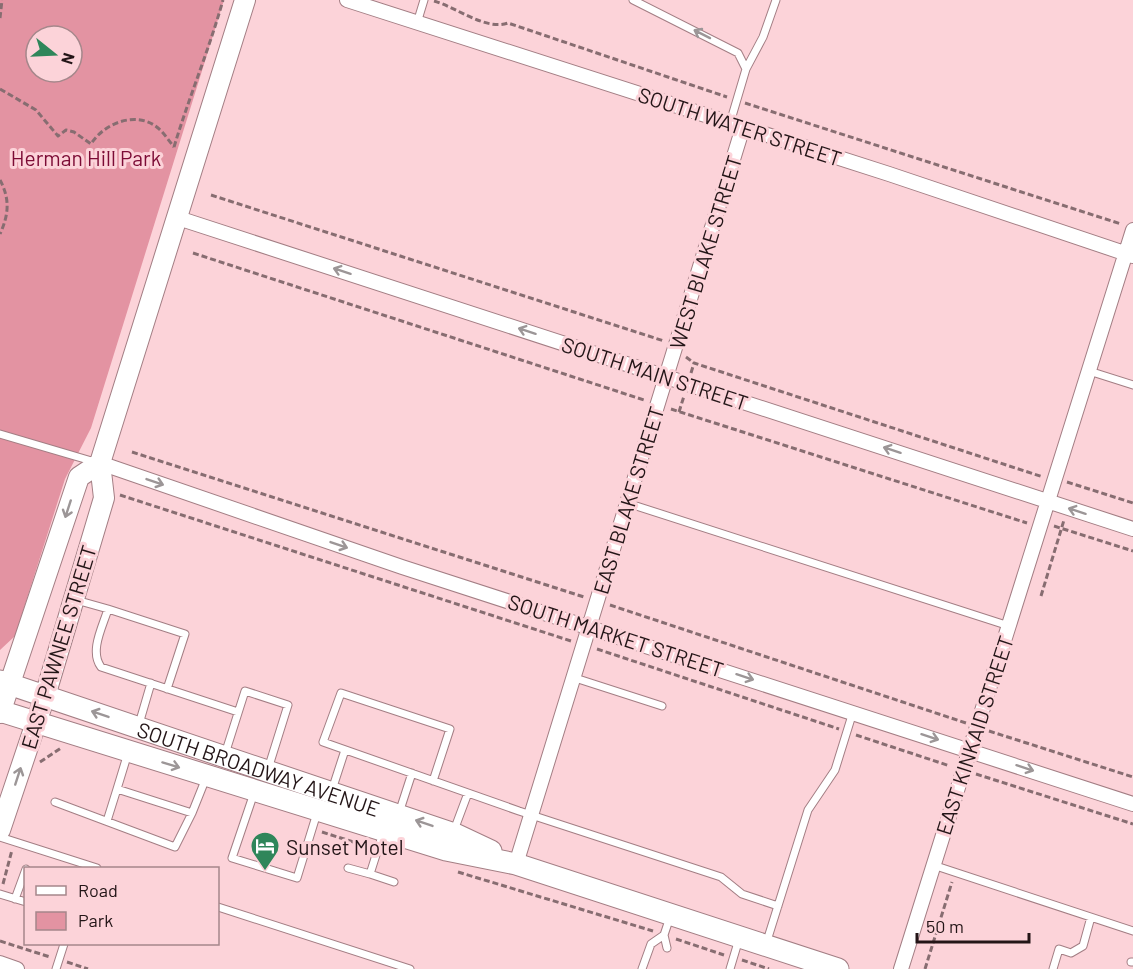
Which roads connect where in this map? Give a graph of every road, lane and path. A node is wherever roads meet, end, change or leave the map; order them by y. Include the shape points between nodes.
1 (2, 0) edge
2 (224, 0) edge
3 (245, 0) edge
4 (347, 0) edge
5 (424, 0) edge
6 (432, 0) edge
7 (633, 0) edge
8 (776, 0) edge
9 (0, 18) edge
10 (417, 23) junction
11 (746, 69) junction
12 (0, 89) edge
13 (736, 100) junction
14 (737, 125) junction
15 (0, 180) edge
16 (211, 195) dead end
17 (178, 218) junction
18 (1127, 227) edge
19 (0, 234) edge
20 (1129, 255) edge
21 (675, 348) junction
22 (694, 363) junction
23 (1089, 371) junction
24 (667, 377) junction
25 (688, 384) junction
26 (1133, 385) edge
27 (679, 412) dead end
28 (0, 434) edge
29 (132, 452) dead end
30 (100, 463) junction
31 (1055, 479) junction
32 (118, 495) dead end
33 (1048, 501) junction
34 (627, 503) junction
35 (1133, 503) edge
36 (1064, 518) dead end
37 (1133, 529) edge
38 (1041, 597) dead end
39 (74, 599) junction
40 (597, 601) junction
41 (108, 609) junction
42 (1009, 626) junction
43 (589, 627) junction
44 (583, 645) junction
45 (572, 677) junction
46 (5, 683) edge
47 (151, 683) junction
48 (167, 688) junction
49 (45, 696) junction
50 (662, 706) dead end
51 (0, 711) edge
52 (238, 712) junction
53 (854, 712) junction
54 (35, 723) junction
55 (138, 727) junction
56 (977, 727) junction
57 (847, 732) junction
58 (62, 747) dead end
59 (345, 750) junction
60 (970, 750) junction
61 (128, 751) junction
62 (225, 756) junction
63 (35, 765) dead end
64 (963, 770) junction
65 (268, 771) junction
66 (412, 773) junction
67 (207, 776) junction
68 (1133, 777) edge
69 (433, 781) junction
70 (117, 789) junction
71 (255, 791) junction
72 (331, 792) junction
73 (468, 793) junction
74 (55, 802) dead end
75 (1133, 804) edge
76 (192, 813) junction
77 (531, 815) junction
78 (315, 820) junction
79 (106, 821) junction
80 (1133, 824) edge
81 (386, 832) junction
82 (453, 833) junction
83 (7, 836) edge
84 (0, 837) edge
85 (516, 864) junction
86 (932, 865) junction
87 (94, 867) edge
88 (348, 868) dead end
89 (451, 869) dead end
90 (24, 872) edge
91 (956, 873) junction
92 (370, 874) junction
93 (394, 882) dead end
94 (0, 894) edge
95 (15, 899) junction
96 (24, 901) edge
97 (778, 906) junction
98 (219, 907) edge
99 (671, 915) junction
100 (1091, 917) junction
101 (1133, 931) edge
102 (664, 935) junction
103 (740, 937) junction
104 (0, 941) edge
105 (64, 945) edge
106 (766, 945) junction
107 (667, 948) dead end
108 (733, 958) junction
109 (59, 960) junction
110 (0, 963) edge
111 (17, 969) edge
112 (56, 969) edge
113 (88, 969) edge
114 (410, 969) edge
115 (642, 969) edge
116 (730, 969) edge
117 (769, 969) edge
118 (838, 969) edge
119 (901, 969) edge
120 (925, 969) edge
121 (1053, 969) edge

1 - 9 path
2 - 12 path via 174,147 159,128 137,121 109,124 91,144 66,130 58,136 36,110
3 - 17 main road, EAST PAWNEE STREET
4 - 10 street, SOUTH WATER STREET
5 - 10 lane
6 - 13 path via 454,7 466,17 499,27 508,23
11 -> 7 lane via 738,53
8 - 11 lane via 764,37
10 - 14 street, SOUTH WATER STREET
11 - 13 lane
13 - 14 lane
13 - 18 path
14 - 20 street, SOUTH WATER STREET
14 - 21 street, WEST BLAKE STREET
15 - 19 path via 6,192 8,217
16 - 21 path via 668,342
24 -> 17 street, SOUTH MAIN STREET
17 - 30 main road, EAST PAWNEE STREET
18 - 20 street, EAST KINKAID STREET
20 - 23 street, EAST KINKAID STREET
21 - 22 path
21 - 24 street, WEST BLAKE STREET
22 - 25 path
22 - 31 path
23 - 26 lane
23 - 31 street, EAST KINKAID STREET
24 - 25 street, SOUTH MAIN STREET
24 - 34 street, EAST BLAKE STREET
25 - 27 path
33 -> 25 street, SOUTH MAIN STREET
28 - 30 lane
29 - 40 path
30 - 39 main road, EAST PAWNEE STREET via 104,498
30 -> 43 street, SOUTH MARKET STREET
30 -> 46 main road, EAST PAWNEE STREET via 79,477
31 - 33 street, EAST KINKAID STREET
31 - 35 path
32 - 44 path
37 -> 33 street, SOUTH MAIN STREET
33 - 42 street, EAST KINKAID STREET
34 - 40 street, EAST BLAKE STREET
34 - 42 lane
36 - 38 path
39 - 41 lane
39 - 49 main road, EAST PAWNEE STREET
40 - 43 street, EAST BLAKE STREET
40 - 56 path
41 - 47 lane via 96,660 101,667
41 - 48 lane via 185,634
42 - 56 street, EAST KINKAID STREET
43 - 44 street, EAST BLAKE STREET
43 -> 53 street, SOUTH MARKET STREET
44 - 45 street, EAST BLAKE STREET
44 - 57 path
45 - 50 lane
45 - 77 street, EAST BLAKE STREET
46 - 49 main road, SOUTH BROADWAY AVENUE
46 - 51 main road, EAST PAWNEE STREET
47 - 48 lane
47 - 55 lane
48 - 52 lane
49 - 54 main road, EAST PAWNEE STREET
55 -> 49 main road, SOUTH BROADWAY AVENUE
51 - 54 main road, SOUTH BROADWAY AVENUE
52 - 62 lane
52 - 65 lane via 245,691 288,705
53 - 57 lane
53 -> 60 street, SOUTH MARKET STREET
54 - 61 main road, SOUTH BROADWAY AVENUE
83 -> 54 main road, EAST PAWNEE STREET
55 - 62 main road, SOUTH BROADWAY AVENUE
56 - 60 street, EAST KINKAID STREET
56 - 68 path
57 - 64 path
57 - 97 lane via 835,770 808,810
58 - 63 path
59 - 66 lane
59 - 69 lane via 323,742 341,693 450,729
59 - 72 lane
60 - 64 street, EAST KINKAID STREET
60 -> 75 street, SOUTH MARKET STREET
61 -> 67 main road, SOUTH BROADWAY AVENUE
61 - 70 lane
62 - 65 main road, SOUTH BROADWAY AVENUE
64 - 80 path
64 - 86 street, EAST KINKAID STREET
65 - 72 main road, SOUTH BROADWAY AVENUE
66 - 69 lane
66 - 81 lane
67 - 71 main road, SOUTH BROADWAY AVENUE
67 - 76 lane
69 - 73 lane
70 - 76 lane
70 - 79 lane
71 - 78 main road, SOUTH BROADWAY AVENUE
71 - 78 lane via 232,858 297,878
72 - 81 main road, SOUTH BROADWAY AVENUE
73 - 77 lane
73 - 82 lane
74 - 79 lane
76 - 79 lane via 175,847
77 - 85 street, EAST BLAKE STREET
77 - 97 lane via 720,877 742,894
78 - 81 main road, SOUTH BROADWAY AVENUE
78 - 81 path
82 -> 81 main road, SOUTH BROADWAY AVENUE
81 - 85 main road, SOUTH BROADWAY AVENUE via 446,850
81 - 92 lane
82 - 85 main road, SOUTH BROADWAY AVENUE
83 - 84 lane
83 - 87 lane
83 - 94 path
85 - 99 main road, SOUTH BROADWAY AVENUE
86 - 91 lane
86 - 119 street, EAST KINKAID STREET
88 - 92 lane
89 - 102 path
90 - 95 lane
91 - 100 lane
91 - 120 path
92 - 93 lane
94 - 95 lane
95 - 96 lane
97 - 106 lane
98 - 114 lane
99 - 102 lane
99 - 103 main road, SOUTH BROADWAY AVENUE
100 - 101 lane
100 - 121 lane via 1083,946 1071,953 1059,949
102 - 107 lane
102 - 108 path
102 - 115 lane via 651,944
103 - 106 main road, SOUTH BROADWAY AVENUE
103 - 108 lane
104 - 109 path
105 - 109 lane
106 - 118 main road, SOUTH BROADWAY AVENUE
108 - 116 lane
108 - 117 path
109 - 112 lane
109 - 113 path
110 - 111 street

